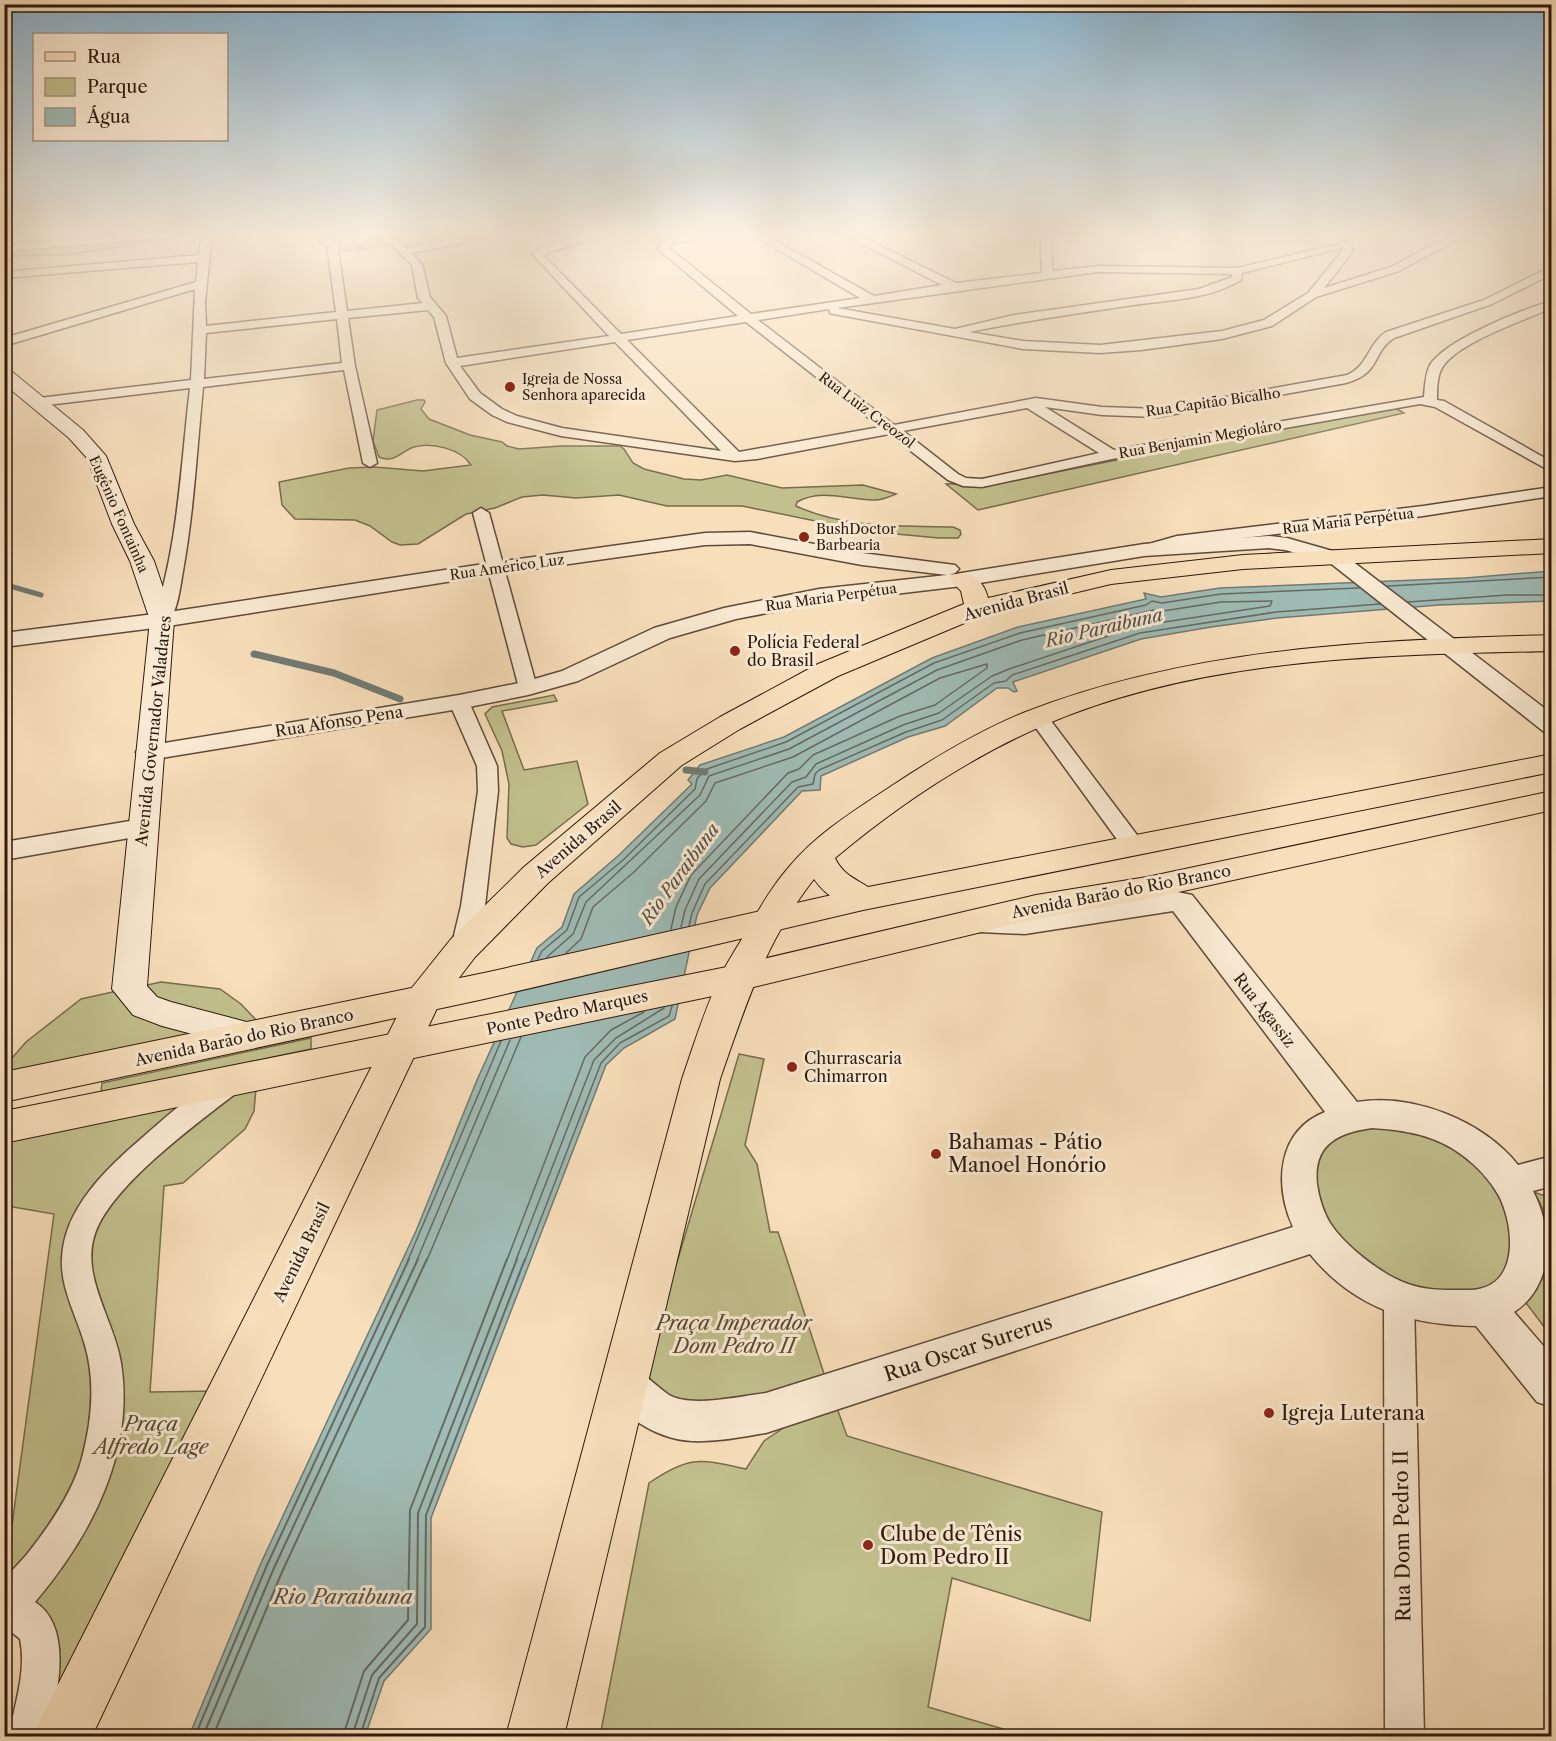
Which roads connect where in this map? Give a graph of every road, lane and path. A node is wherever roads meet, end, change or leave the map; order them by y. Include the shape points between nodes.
1 (91, 316) edge
2 (200, 316) edge
3 (339, 316) edge
4 (342, 316) edge
5 (440, 316) edge
6 (597, 316) edge
7 (760, 316) edge
8 (863, 316) edge
9 (1032, 316) edge
10 (1279, 316) edge
11 (1446, 316) edge
12 (1524, 316) edge
13 (748, 318) junction
14 (200, 330) junction
15 (950, 332) junction
16 (618, 338) junction
17 (4, 342) edge
18 (452, 363) junction
19 (349, 366) junction
20 (4, 374) edge
21 (197, 382) junction
22 (1430, 401) junction
23 (39, 402) junction
24 (1029, 403) junction
25 (891, 428) junction
26 (1112, 455) junction
27 (735, 457) junction
28 (370, 463) dead end
29 (1551, 468) edge
30 (971, 483) joint
31 (1551, 491) edge
32 (481, 513) dead end
33 (1551, 546) edge
34 (1144, 550) junction
35 (862, 559) junction
36 (1343, 563) junction
37 (497, 568) junction
38 (1010, 571) junction
39 (924, 576) junction
40 (963, 580) junction
41 (864, 591) junction
42 (978, 608) junction
43 (162, 620) junction
44 (4, 640) edge
45 (1441, 641) junction
46 (1551, 643) edge
47 (528, 687) junction
48 (459, 702) junction
49 (1038, 717) junction
50 (1551, 726) edge
51 (149, 752) junction
52 (1551, 763) edge
53 (1551, 800) edge
54 (142, 828) junction
55 (1132, 844) junction
56 (4, 851) edge
57 (818, 856) junction
58 (863, 899) junction
59 (975, 921) junction
60 (769, 922) junction
61 (463, 948) junction
62 (737, 978) junction
63 (692, 986) joint
64 (424, 998) junction
65 (249, 1036) junction
66 (422, 1042) junction
67 (236, 1079) junction
68 (4, 1087) edge
69 (1349, 1117) junction
70 (4, 1127) edge
71 (1551, 1171) edge
72 (1515, 1181) junction
73 (1318, 1235) junction
74 (1399, 1299) junction
75 (1486, 1308) junction
76 (624, 1382) junction
77 (1551, 1388) edge
78 (5, 1608) edge
79 (28, 1737) edge
80 (62, 1737) edge
81 (535, 1737) edge
82 (1405, 1737) edge

1 - 17 street
2 - 14 street, Avenida Governador Valadares
3 - 14 street
4 - 19 street
5 - 18 street
6 - 16 street
7 - 13 street
8 - 15 street
9 - 15 street
10 - 15 street via 1247,330 1141,346 1023,345
11 - 24 street, Rua Capitão Bicalho via 1390,335 1378,343 1368,367 1332,383 1158,413
12 - 22 street via 1471,340 1442,359 1433,374
13 - 16 street
13 - 25 street, Rua Luiz Creozol
14 - 21 street, Avenida Governador Valadares
16 - 18 street
16 - 27 street
18 - 27 street, Rua Capitão Bicalho via 475,396 512,419 561,432
19 - 21 street
19 - 28 street
20 - 23 main road, Eugênio Fontainha
21 - 23 street
21 - 43 street, Avenida Governador Valadares via 179,548
22 - 26 street, Rua Benjamin Megioláro via 1407,401
22 - 29 street
23 - 43 main road, Eugênio Fontainha via 96,456 142,561
24 - 25 street, Rua Capitão Bicalho
24 - 26 street
25 - 27 street, Rua Capitão Bicalho
25 - 30 street, Rua Luiz Creozol via 953,477
26 - 30 street, Rua Benjamin Megioláro
31 - 34 street, Rua Maria Perpétua via 1305,527 1177,541
32 - 37 street
33 - 36 main road, Avenida Brasil
34 - 36 street, Rua Maria Perpétua via 1269,542
34 - 38 street, Rua Maria Perpétua
35 - 37 street, Rua Américo Luz via 750,538 705,539
35 - 39 street, Rua Américo Luz
35 - 41 street via 876,568 879,576
36 - 42 main road, Avenida Brasil via 1243,562 1112,577
36 - 45 street
37 - 43 street, Rua Américo Luz
37 - 47 street
38 - 39 street, Rua Américo Luz
38 - 40 street, Rua Maria Perpétua
39 - 40 street, Rua Maria Perpétua
39 - 41 street, Rua Maria Perpétua
40 - 42 main road via 973,588
41 - 47 street, Rua Maria Perpétua via 777,604 678,628 570,676
42 - 61 main road, Avenida Brasil via 828,670 671,759 536,875
43 - 44 street, Rua Américo Luz
43 - 51 main road, Avenida Governador Valadares
45 - 46 main road
45 - 49 main road via 1220,665 1149,680
45 - 50 street
47 - 48 street, Rua Afonso Pena
48 - 51 street, Rua Afonso Pena
48 - 61 street via 487,766 488,791 473,906
49 - 55 street
49 - 57 main road via 972,747 912,783
51 - 54 main road, Avenida Governador Valadares
52 - 55 main road
53 - 59 main road, Avenida Barão do Rio Branco via 1147,888
54 - 56 street
54 - 65 main road, Avenida Governador Valadares via 129,989 145,1006 162,1013
55 - 58 main road
57 - 58 main road via 826,874 840,888
57 - 60 main road via 795,881
58 - 60 main road
59 - 62 main road, Avenida Barão do Rio Branco
59 - 69 street, Rua Agassiz via 1025,924 1168,900 1182,902
60 - 62 main road
60 - 64 main road, Avenida Barão do Rio Branco
61 - 64 main road, Avenida Brasil
62 - 63 main road, Avenida Barão do Rio Branco
62 - 76 main road via 701,1079
63 - 66 main road, Ponte Pedro Marques
64 - 65 main road, Avenida Barão do Rio Branco
64 - 66 main road, Avenida Brasil
65 - 68 main road, Avenida Barão do Rio Branco
66 - 67 main road
66 - 80 main road, Avenida Brasil
67 - 70 main road
67 - 78 street via 134,1162 85,1221 76,1248 77,1280 105,1360 110,1404 98,1468 67,1532
69 - 72 street via 1397,1115 1432,1124 1474,1144
69 - 73 street via 1327,1126 1310,1141 1299,1161 1297,1184 1303,1209
71 - 72 street
72 - 75 street via 1527,1198 1541,1233 1539,1266 1532,1281 1520,1292
73 - 74 street via 1346,1265
73 - 76 street, Rua Oscar Surerus via 766,1413 706,1421 681,1420 655,1412 639,1401
74 - 75 street via 1446,1309
74 - 82 street, Rua Dom Pedro II
75 - 77 street
76 - 81 main road
78 - 79 street via 28,1620 39,1642 41,1681

